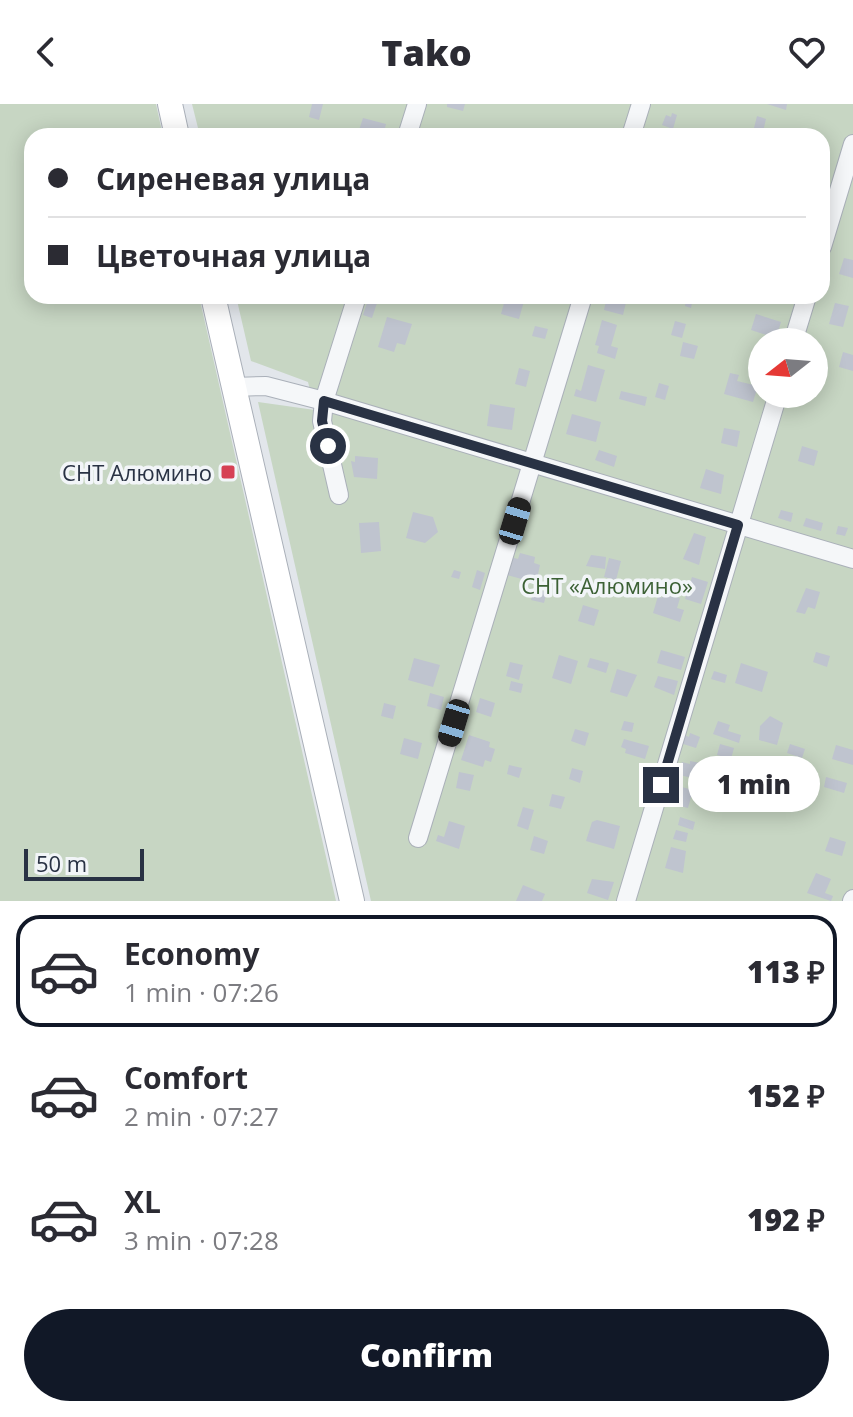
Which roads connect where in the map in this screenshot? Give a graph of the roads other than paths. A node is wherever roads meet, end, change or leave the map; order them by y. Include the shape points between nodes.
1 (170, 104) edge
2 (417, 104) edge
3 (641, 104) edge
4 (175, 128) edge
5 (410, 128) edge
6 (634, 128) edge
7 (853, 144) edge
8 (830, 220) edge
9 (215, 304) edge
10 (354, 304) edge
11 (581, 304) edge
12 (805, 304) edge
13 (797, 328) edge
14 (233, 387) junction
15 (324, 401) junction
16 (774, 408) edge
17 (533, 463) junction
18 (339, 495) dead end
19 (738, 525) junction
20 (853, 559) edge
21 (418, 838) dead end
22 (352, 901) edge
23 (626, 901) edge

1 - 4 main road
2 - 5 street
3 - 6 street
7 - 8 street
9 - 14 main road
10 - 15 street
11 - 17 street
12 - 13 street
14 - 15 street via 266,386
14 - 22 main road
15 - 17 street
15 - 18 street via 322,421
16 - 19 street
17 - 19 street
17 - 21 street
19 - 20 street
19 - 23 street

